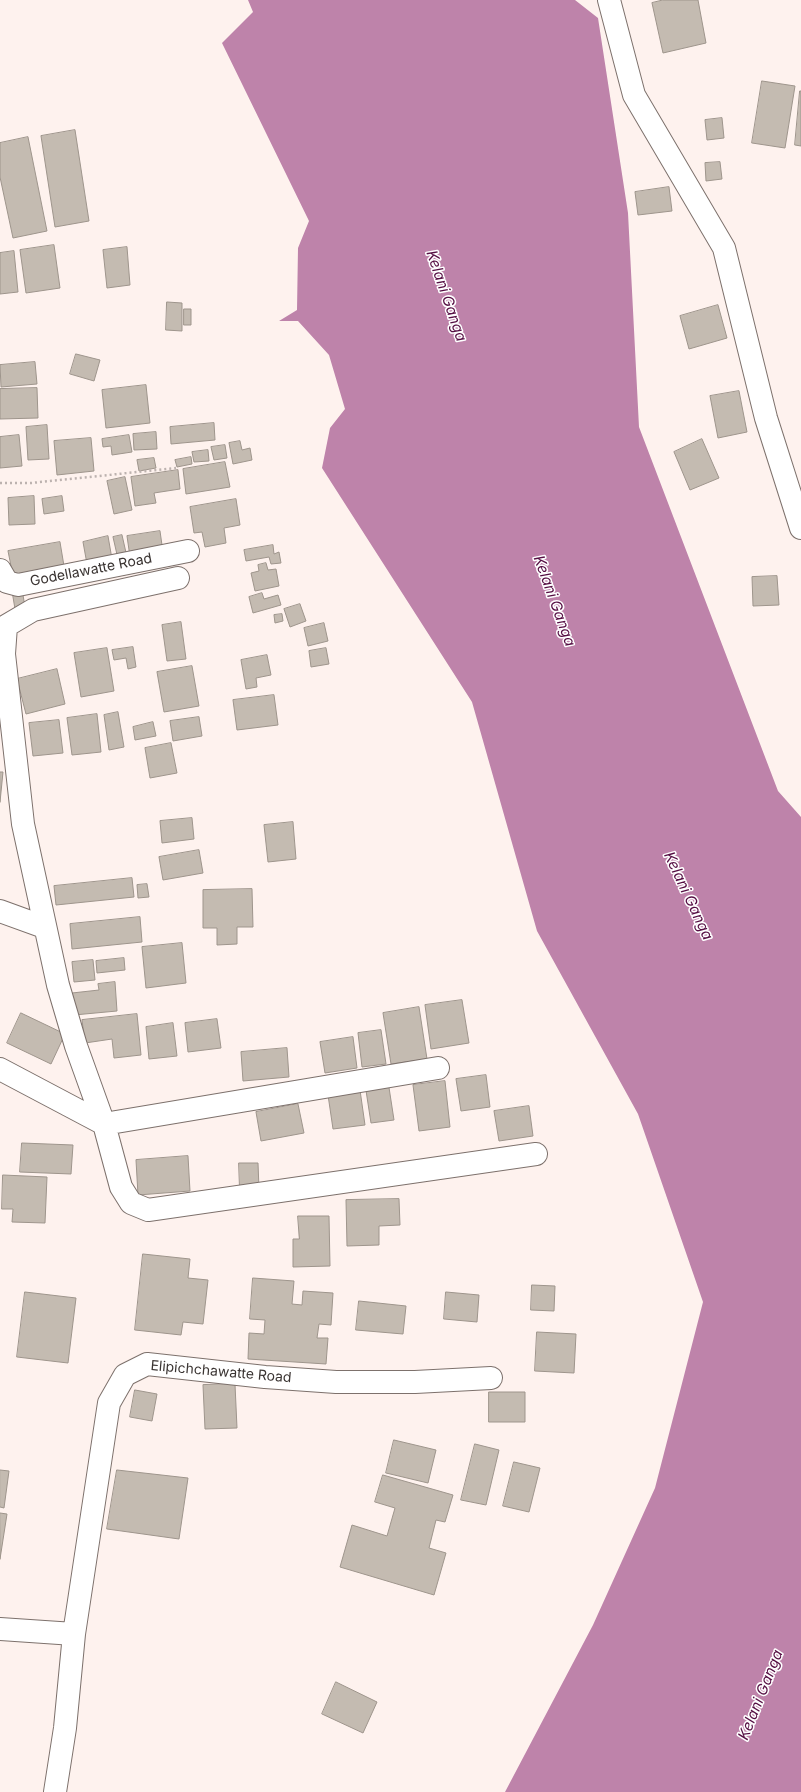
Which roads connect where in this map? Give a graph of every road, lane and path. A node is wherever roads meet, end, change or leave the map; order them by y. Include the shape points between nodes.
1 (609, 0) edge
2 (176, 468) dead end
3 (0, 484) edge
4 (801, 528) edge
5 (188, 551) dead end
6 (0, 570) edge
7 (178, 578) dead end
8 (0, 911) edge
9 (44, 927) junction
10 (438, 1068) dead end
11 (0, 1069) edge
12 (104, 1124) junction
13 (536, 1154) dead end
14 (491, 1378) dead end
15 (0, 1629) edge
16 (74, 1634) junction
17 (55, 1792) edge

1 - 4 street via 634,96 724,248 766,418
2 - 3 path
5 - 6 street, Godellawatte Road via 18,585 7,582
7 - 9 street via 33,610 6,626 4,654 23,824
8 - 9 street
9 - 12 street via 74,1038
10 - 12 street
11 - 12 street
12 - 13 street via 121,1187 131,1203 148,1210
14 - 16 street, Elipichchawatte Road via 415,1382 336,1382 146,1364 125,1375 109,1403
15 - 16 street
16 - 17 street, Elipichchawatte Road via 66,1728

